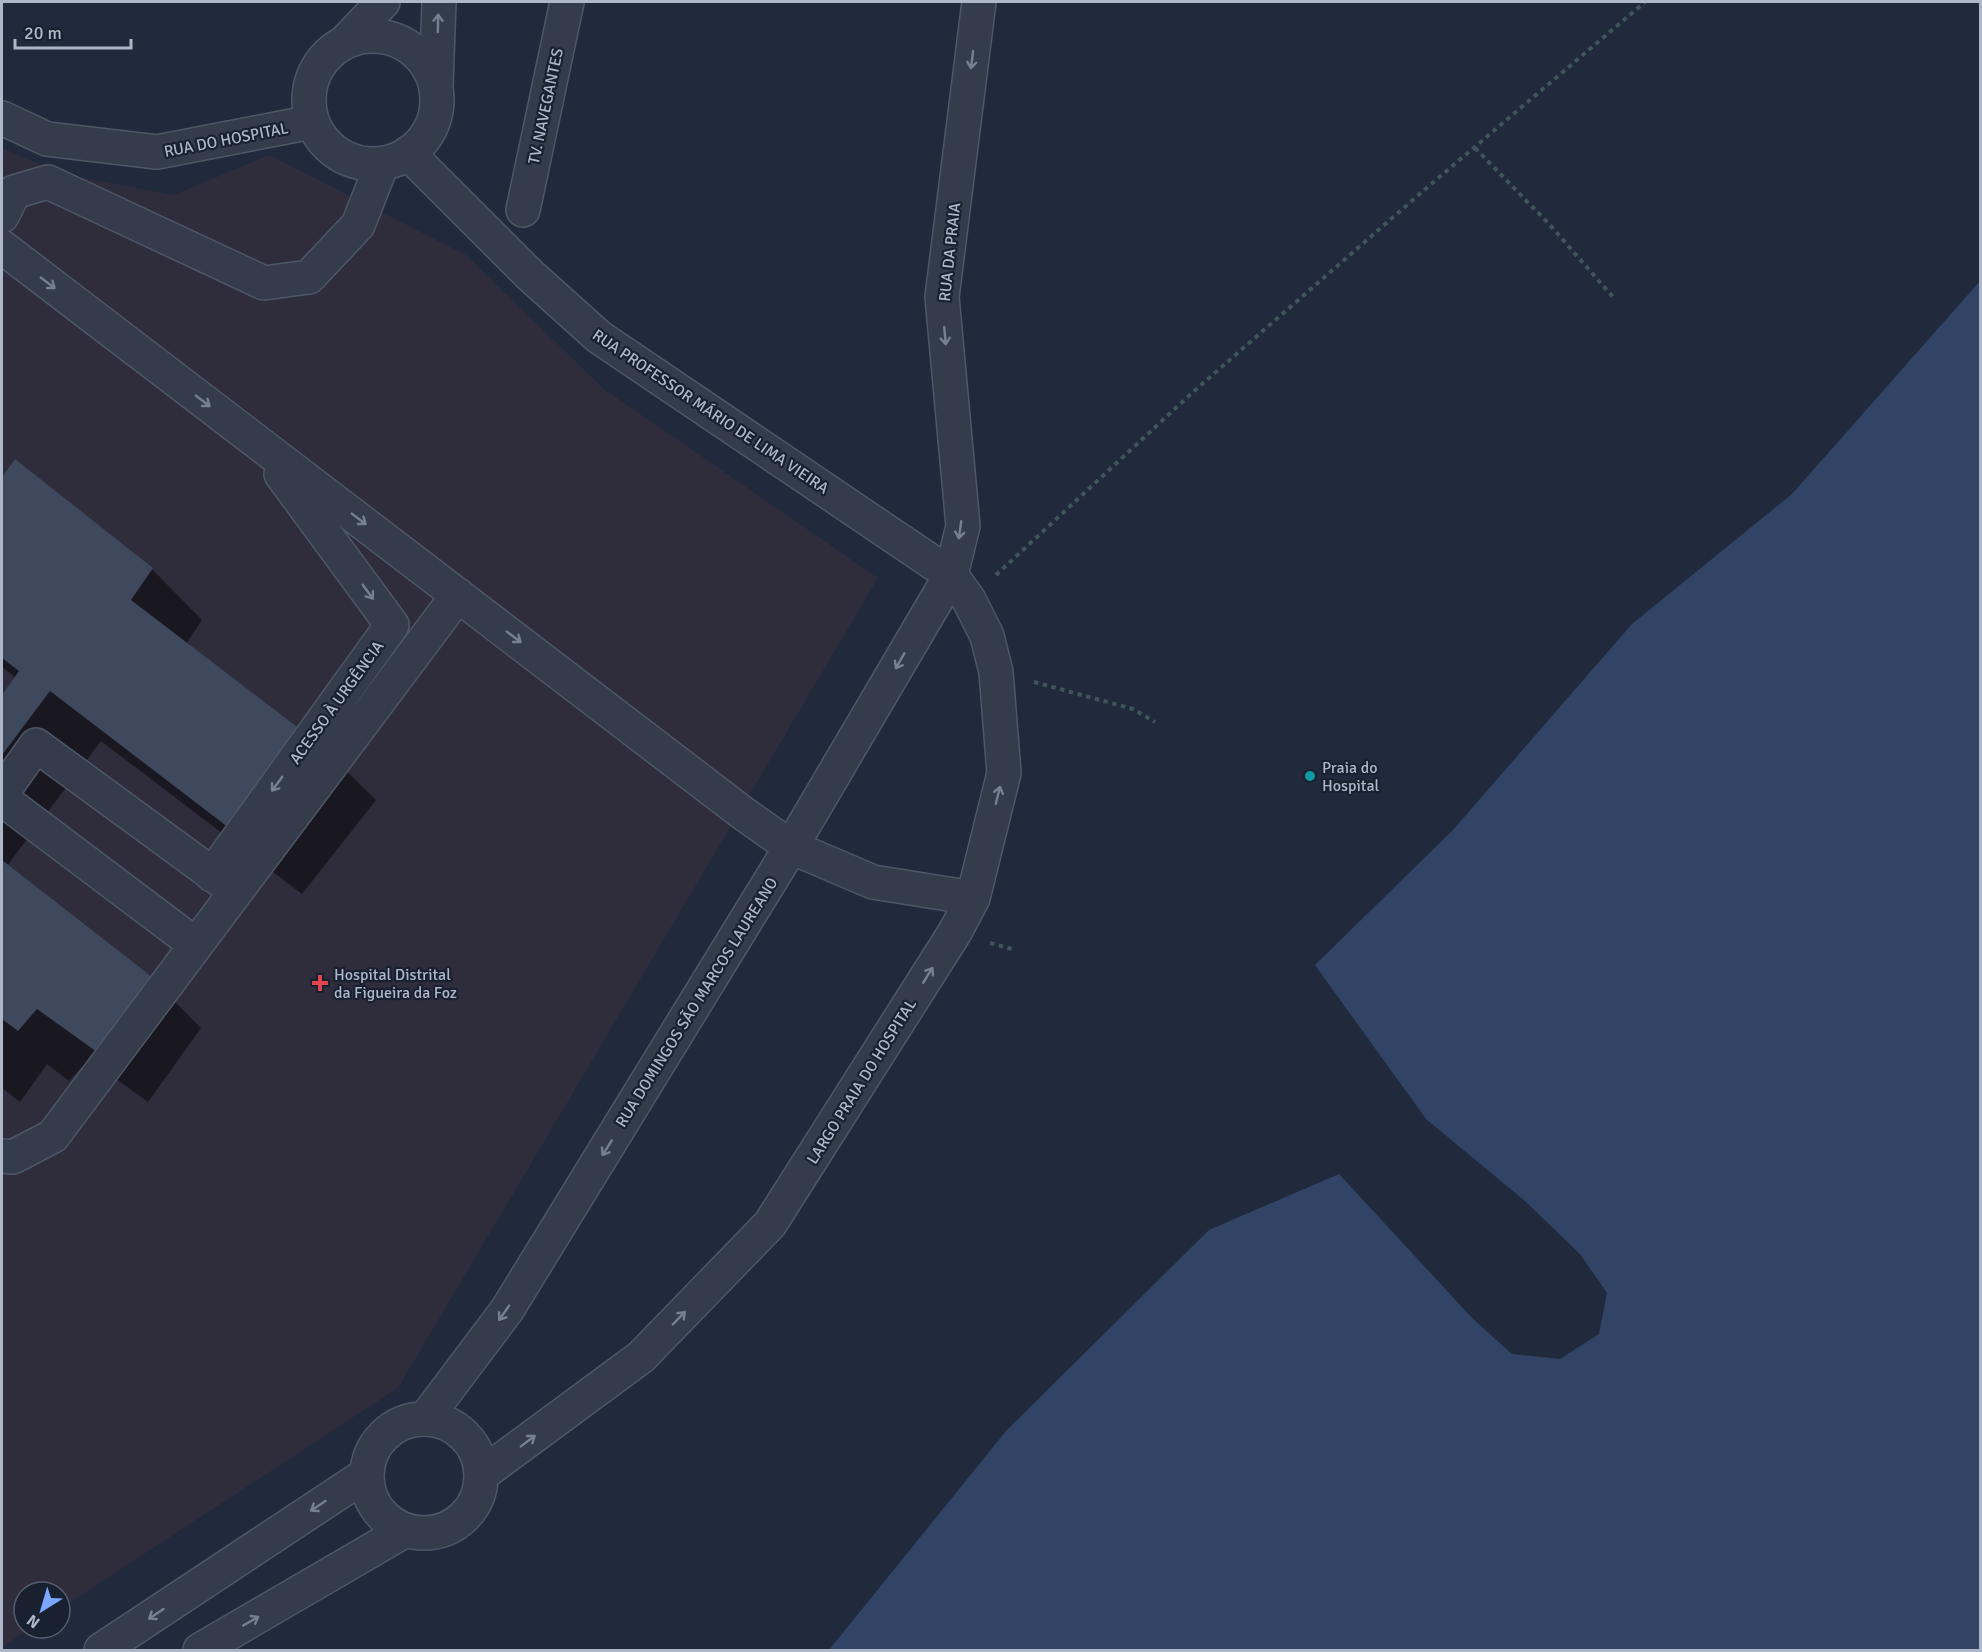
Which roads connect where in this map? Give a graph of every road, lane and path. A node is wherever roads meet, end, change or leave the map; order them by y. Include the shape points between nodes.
1 (383, 2) edge
2 (439, 2) edge
3 (567, 2) edge
4 (979, 2) edge
5 (1645, 2) edge
6 (346, 41) junction
7 (436, 87) junction
8 (2, 118) edge
9 (312, 122) junction
10 (1475, 147) junction
11 (395, 158) junction
12 (523, 210) dead end
13 (2, 216) edge
14 (2, 247) edge
15 (1613, 297) dead end
16 (259, 443) junction
17 (960, 587) junction
18 (458, 595) junction
19 (923, 623) junction
20 (987, 636) junction
21 (996, 672) junction
22 (1155, 722) dead end
23 (2, 793) edge
24 (2, 799) edge
25 (791, 847) junction
26 (224, 883) junction
27 (973, 898) junction
28 (196, 945) junction
29 (2, 1156) edge
30 (426, 1419) junction
31 (367, 1474) junction
32 (481, 1475) junction
33 (406, 1530) junction
34 (101, 1650) edge
35 (200, 1650) edge

1 - 6 street
7 -> 2 street
3 - 12 street, TV. NAVEGANTES
4 -> 17 street, RUA DA PRAIA via 942,297 963,526
5 - 10 path
6 - 7 street via 368,35 397,40 416,52 428,66
6 - 9 street via 329,52 315,70 307,100
7 - 11 street via 437,110 432,129 418,147
8 - 9 street, RUA DO HOSPITAL via 47,139 157,152
9 - 11 street via 323,142 347,160 369,165
10 - 15 path
10 - 17 path via 1193,392
11 - 13 street via 358,225 309,277 264,283 48,182 14,192
11 - 17 street, RUA PROFESSOR MÁRIO DE LIMA VIEIRA via 599,337
14 -> 16 street
16 -> 18 street
16 -> 26 street, ACESSO À URGÊNCIA via 392,625
17 - 19 street, RUA DOMINGOS SÃO MARCOS LAUREANO
17 - 20 street, LARGO PRAIA DO HOSPITAL
18 -> 25 street
18 - 26 street
19 - 20 street via 950,622
19 -> 25 street, RUA DOMINGOS SÃO MARCOS LAUREANO
20 - 21 street, LARGO PRAIA DO HOSPITAL
21 - 22 path via 1133,709
27 -> 21 street, LARGO PRAIA DO HOSPITAL via 1004,773
23 - 26 street via 36,745
24 - 28 street
25 - 27 street via 873,882
25 -> 30 street, RUA DOMINGOS SÃO MARCOS LAUREANO via 507,1310
26 - 28 street
32 -> 27 street, LARGO PRAIA DO HOSPITAL via 641,1357 770,1224
28 - 29 street via 53,1136 13,1157
30 - 31 street via 408,1421 379,1441 370,1456
30 - 32 street via 459,1430 478,1459
31 - 33 street via 369,1492 377,1509
31 -> 34 street
32 - 33 street via 471,1509 458,1522 433,1532
35 -> 33 street

